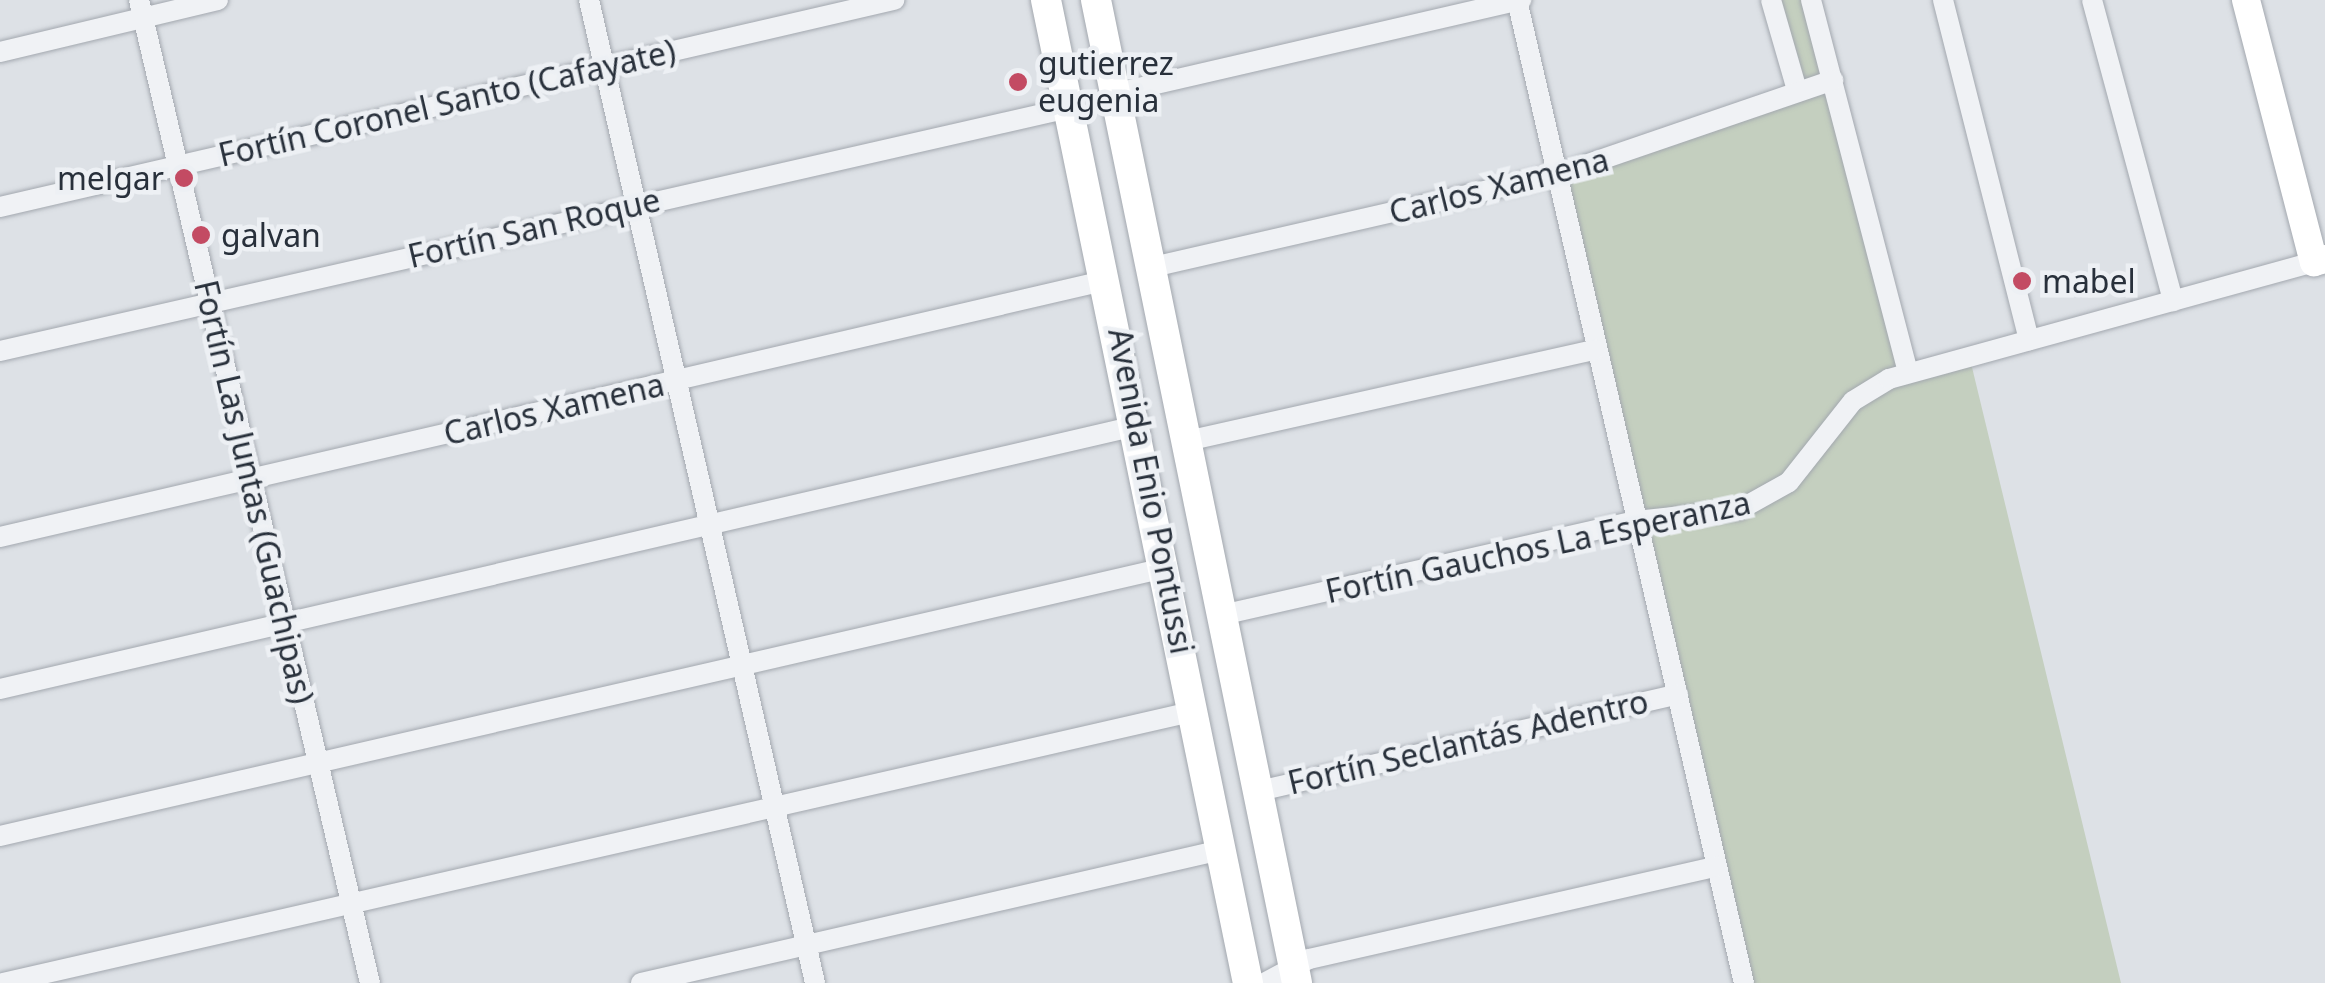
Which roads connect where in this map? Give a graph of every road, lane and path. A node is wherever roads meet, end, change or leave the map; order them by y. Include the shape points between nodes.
1 (218, 0) edge
2 (589, 0) edge
3 (894, 0) edge
4 (1046, 0) edge
5 (1096, 0) edge
6 (1518, 0) edge
7 (1771, 0) edge
8 (1812, 0) edge
9 (1943, 0) edge
10 (2092, 0) edge
11 (2246, 0) edge
12 (141, 9) edge
13 (0, 52) edge
14 (602, 66) junction
15 (1833, 80) junction
16 (1797, 90) junction
17 (1117, 92) junction
18 (1069, 108) junction
19 (178, 166) junction
20 (1559, 174) junction
21 (635, 203) junction
22 (0, 206) edge
23 (2320, 260) edge
24 (1156, 266) junction
25 (1108, 280) junction
26 (2173, 301) junction
27 (210, 304) junction
28 (2029, 340) junction
29 (1596, 350) junction
30 (0, 351) edge
31 (1908, 372) junction
32 (680, 380) junction
33 (1140, 425) junction
34 (1191, 440) junction
35 (250, 480) junction
36 (1636, 521) junction
37 (712, 525) junction
38 (0, 537) edge
39 (1166, 568) junction
40 (1226, 614) junction
41 (284, 623) junction
42 (744, 663) junction
43 (0, 689) edge
44 (1678, 694) junction
45 (1194, 712) junction
46 (318, 762) junction
47 (1259, 791) junction
48 (775, 806) junction
49 (0, 836) edge
50 (1221, 850) junction
51 (1717, 866) junction
52 (350, 902) junction
53 (806, 946) junction
54 (1295, 974) edge
55 (36, 979) edge
56 (3, 983) edge
57 (370, 983) edge
58 (641, 983) edge
59 (815, 983) edge
60 (1248, 983) edge
61 (1264, 983) edge
62 (1744, 983) edge

1 - 12 street
2 - 14 street
3 - 14 street, Fortín Coronel Santo (Cafayate)
4 - 18 main road, Avenida Enio Pontussi
5 - 17 main road, Avenida Enio Pontussi
6 - 17 street
6 - 20 street
7 - 16 street
8 - 15 street
9 - 28 street
10 - 26 street
11 - 23 street
12 - 13 street
12 - 19 street, Fortín Las Juntas (Guachipas)
14 - 19 street, Fortín Coronel Santo (Cafayate)
14 - 21 street
15 - 16 street, Carlos Xamena
15 - 31 street
16 - 20 street, Carlos Xamena
17 - 24 main road, Avenida Enio Pontussi
18 - 21 street, Fortín San Roque
18 - 25 main road, Avenida Enio Pontussi
19 - 22 street, Fortín Coronel Santo (Cafayate)
19 - 27 street, Fortín Las Juntas (Guachipas)
20 - 24 street, Carlos Xamena
20 - 29 street
21 - 27 street, Fortín San Roque
21 - 32 street
23 - 26 street, Fortín Gauchos La Esperanza
24 - 34 main road, Avenida Enio Pontussi
25 - 32 street, Carlos Xamena
25 - 33 main road, Avenida Enio Pontussi
26 - 28 street, Fortín Gauchos La Esperanza
27 - 30 street, Fortín San Roque
27 - 35 street, Fortín Las Juntas (Guachipas)
28 - 31 street, Fortín Gauchos La Esperanza
29 - 34 street
29 - 36 street
31 - 36 street, Fortín Gauchos La Esperanza via 1852,401 1772,496 1715,515
32 - 35 street, Carlos Xamena
32 - 37 street
33 - 37 street
33 - 39 main road, Avenida Enio Pontussi
34 - 40 main road, Avenida Enio Pontussi
35 - 38 street, Carlos Xamena
35 - 41 street, Fortín Las Juntas (Guachipas)
36 - 40 street, Fortín Gauchos La Esperanza
36 - 44 street
37 - 41 street
37 - 42 street
39 - 42 street
39 - 45 main road, Avenida Enio Pontussi
40 - 47 main road, Avenida Enio Pontussi
41 - 43 street
41 - 46 street, Fortín Las Juntas (Guachipas)
42 - 46 street
42 - 48 street
44 - 47 street, Fortín Seclantás Adentro
44 - 51 street
45 - 48 street
45 - 50 main road, Avenida Enio Pontussi
46 - 49 street
46 - 52 street, Fortín Las Juntas (Guachipas)
47 - 54 main road, Avenida Enio Pontussi
48 - 52 street
48 - 53 street
50 - 53 street
50 - 60 main road, Avenida Enio Pontussi
51 - 54 street
51 - 62 street
52 - 55 street
52 - 57 street, Fortín Las Juntas (Guachipas)
53 - 58 street
53 - 59 street
54 - 61 street
55 - 56 street

